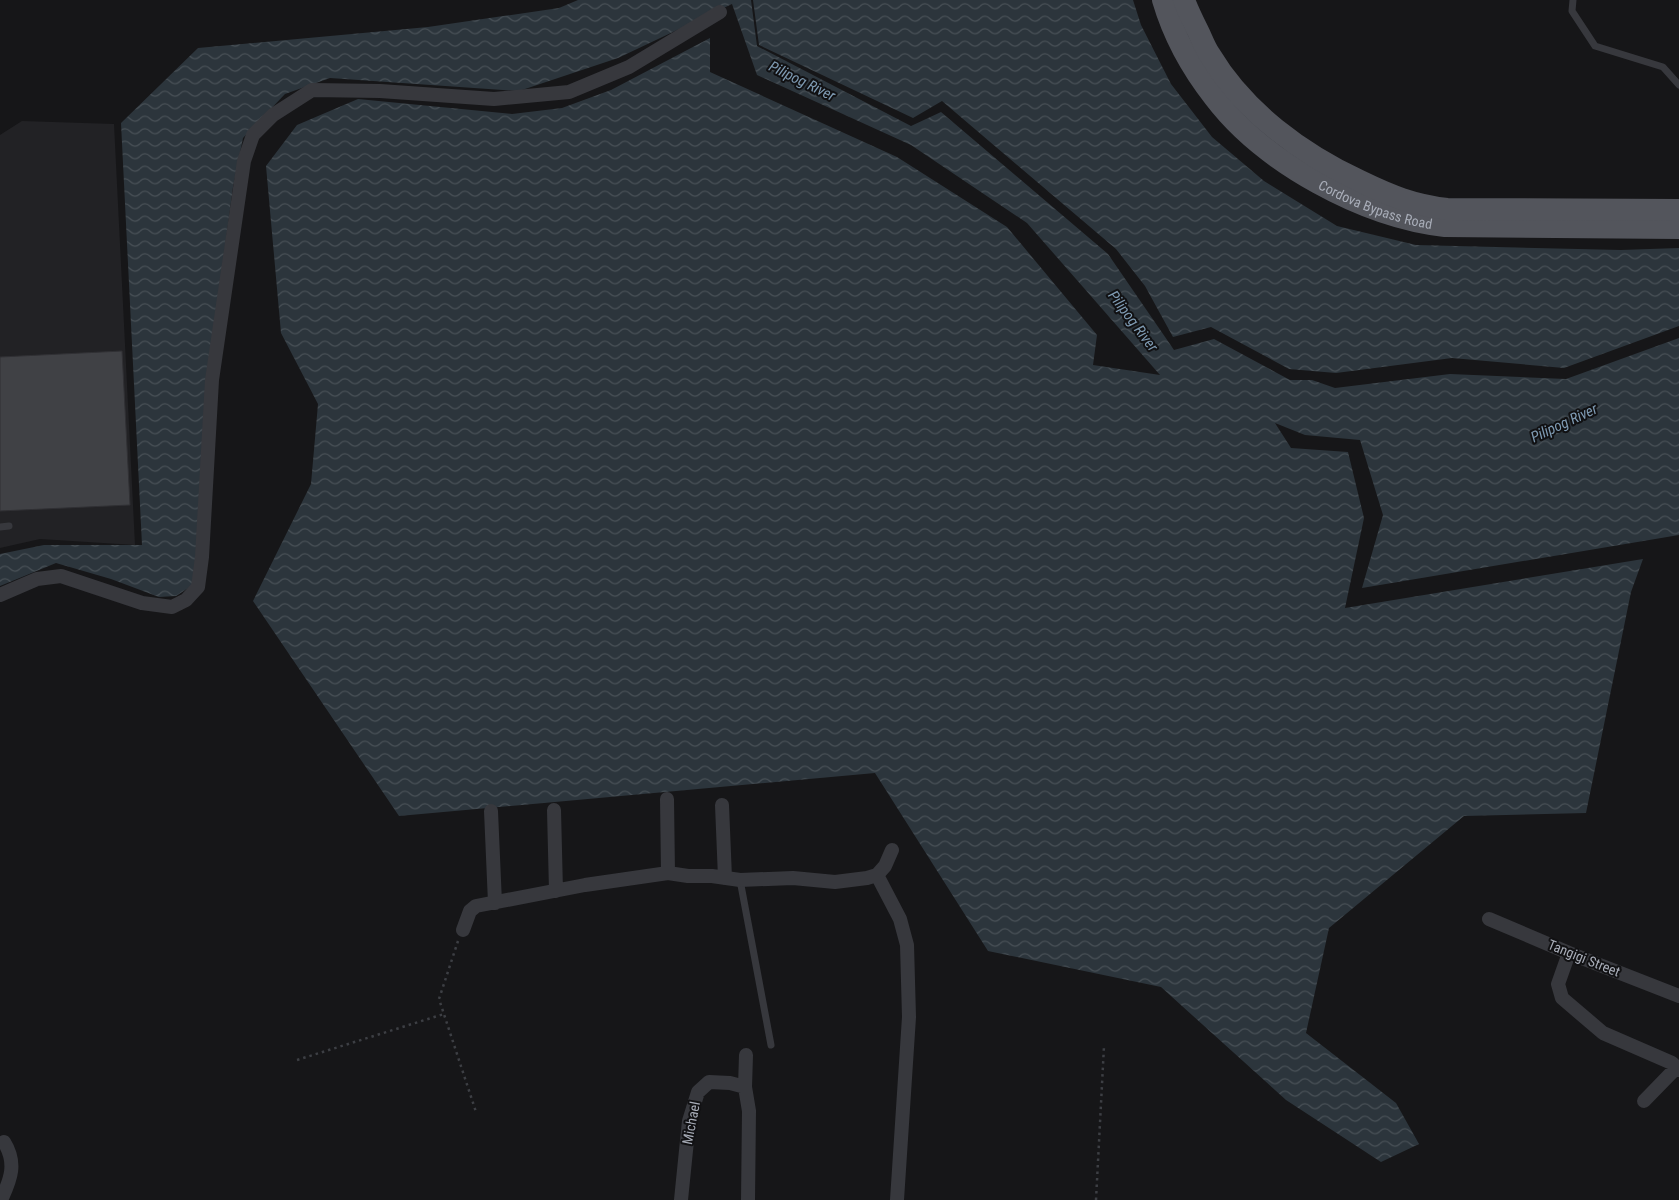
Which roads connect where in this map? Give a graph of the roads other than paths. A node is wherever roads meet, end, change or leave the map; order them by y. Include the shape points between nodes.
1 (1162, 0) edge
2 (1184, 0) edge
3 (1573, 0) edge
4 (720, 12) dead end
5 (1679, 85) edge
6 (1679, 210) edge
7 (1582, 218) junction
8 (1679, 228) edge
9 (9, 526) dead end
10 (0, 527) edge
11 (0, 595) edge
12 (667, 799) dead end
13 (722, 805) dead end
14 (554, 810) dead end
15 (491, 811) dead end
16 (892, 850) dead end
17 (668, 873) junction
18 (878, 875) junction
19 (724, 878) junction
20 (740, 880) junction
21 (556, 891) junction
22 (495, 902) junction
23 (1489, 919) dead end
24 (463, 930) road end
25 (1569, 953) junction
26 (1679, 996) edge
27 (771, 1046) dead end
28 (746, 1054) dead end
29 (1678, 1069) edge
30 (745, 1088) junction
31 (1644, 1101) dead end
32 (4, 1142) dead end
33 (2, 1200) edge
34 (681, 1200) edge
35 (748, 1200) edge
36 (897, 1200) edge

1 - 7 main road, Cordova Bypass Road via 1191,64 1214,98 1274,156 1320,184 1365,205 1422,223 1445,226
2 - 7 main road, Cordova Bypass Road via 1210,56 1245,100 1287,139 1334,169 1396,198 1424,206
3 - 5 lane via 1572,11 1595,46 1663,67
4 - 11 street via 629,67 569,92 494,99 312,90 273,115 253,134 244,161 212,380 198,587 186,600 172,607 142,603 60,576 37,579
6 - 7 main road, Cordova Bypass Road
7 - 8 main road, Cordova Bypass Road
9 - 10 lane
12 - 17 street
13 - 19 street
14 - 21 street
15 - 22 street
16 - 18 street
17 - 19 street
17 - 21 street
18 - 20 street via 835,882 793,878
18 - 36 street via 900,919 907,945 909,1017
19 - 20 street
20 - 27 lane
21 - 22 street
22 - 24 street via 476,906 470,911
23 - 25 street, Tangigi Street
25 - 26 street, Tangigi Street
25 - 29 street via 1558,984 1562,998 1603,1033 1672,1063
28 - 30 street
29 - 31 street
30 - 34 street, Michael via 709,1082 698,1092 689,1121
30 - 35 street via 749,1111
32 - 33 street via 12,1162 10,1181

